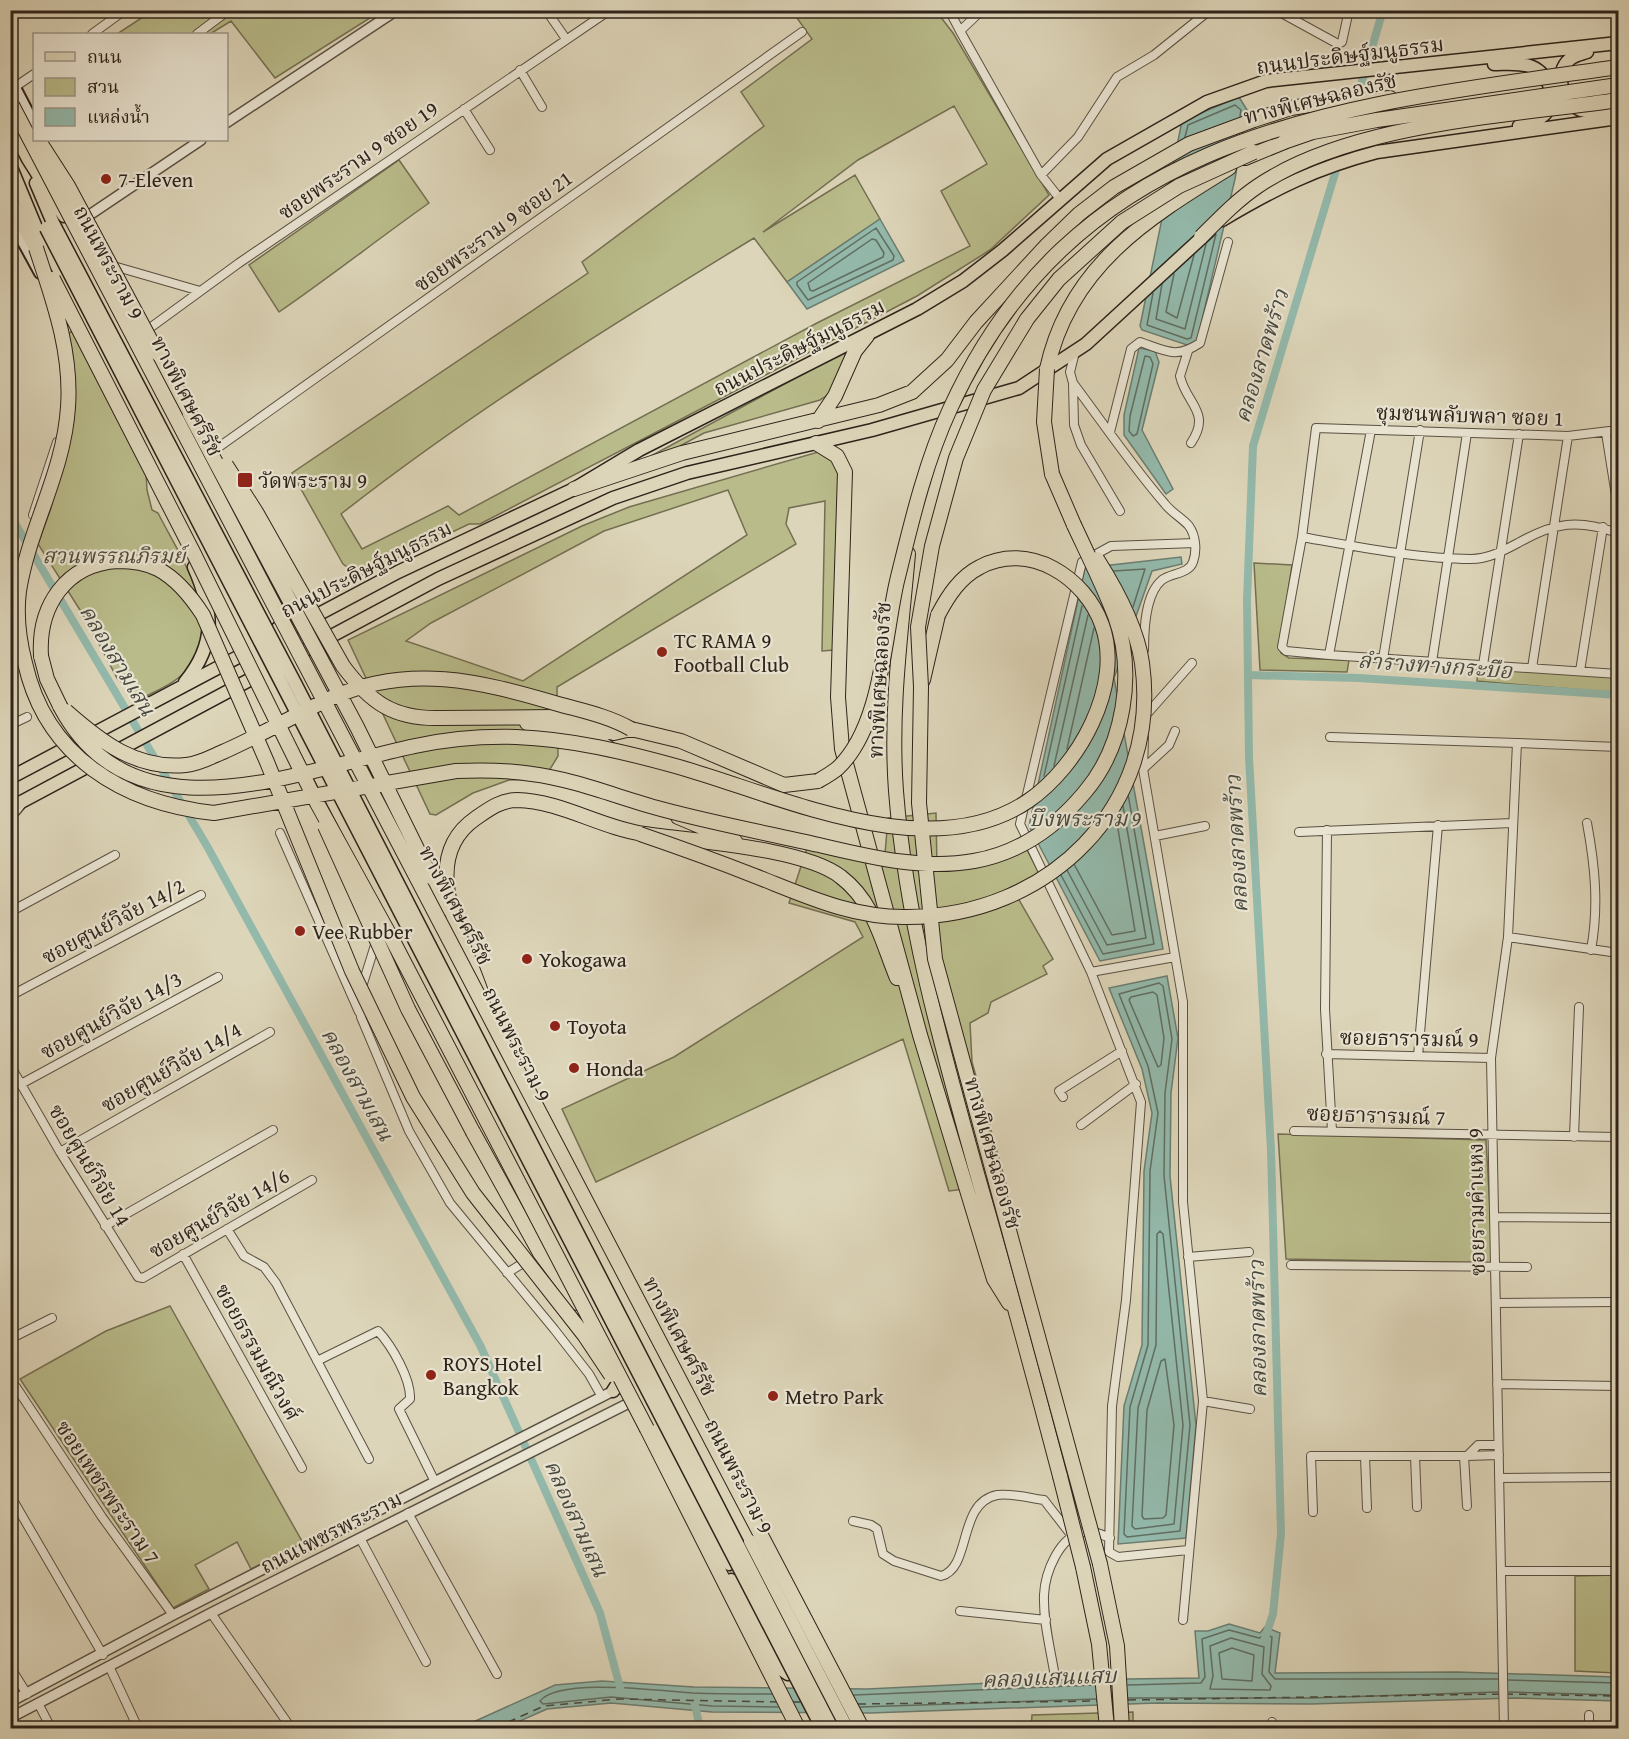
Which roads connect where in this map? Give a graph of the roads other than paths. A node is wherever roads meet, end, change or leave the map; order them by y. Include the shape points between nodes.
1 (125, 10) edge
2 (229, 10) edge
3 (397, 10) edge
4 (546, 10) edge
5 (610, 10) edge
6 (949, 10) edge
7 (982, 10) edge
8 (1210, 10) edge
9 (1276, 10) edge
10 (1349, 10) edge
11 (960, 31) junction
12 (802, 32) dead end
13 (93, 33) edge
14 (198, 33) edge
15 (566, 39) junction
16 (1618, 44) edge
17 (1454, 62) junction
18 (1618, 67) edge
19 (520, 70) junction
20 (33, 74) edge
21 (12, 85) edge
22 (1618, 85) edge
23 (1407, 97) junction
24 (1618, 100) edge
25 (11, 104) edge
26 (542, 107) dead end
27 (464, 109) junction
28 (1618, 113) edge
29 (1618, 118) edge
30 (33, 122) edge
31 (228, 122) edge
32 (10, 124) edge
33 (33, 134) edge
34 (1477, 138) junction
35 (39, 141) edge
36 (44, 141) edge
37 (200, 141) edge
38 (490, 150) dead end
39 (1254, 152) junction
40 (28, 159) junction
41 (11, 165) edge
42 (1041, 175) junction
43 (1060, 199) junction
44 (10, 200) edge
45 (88, 216) junction
46 (10, 218) edge
47 (49, 225) junction
48 (70, 227) junction
49 (1201, 237) junction
50 (1228, 242) dead end
51 (36, 248) junction
52 (117, 267) junction
53 (46, 281) junction
54 (200, 291) junction
55 (148, 330) junction
56 (92, 332) junction
57 (867, 336) junction
58 (129, 342) junction
59 (1188, 351) junction
60 (1075, 352) junction
61 (1073, 382) junction
62 (190, 414) junction
63 (818, 421) junction
64 (1371, 430) junction
65 (1420, 430) junction
66 (1618, 430) edge
67 (1110, 432) junction
68 (1467, 432) junction
69 (1606, 433) junction
70 (1519, 434) junction
71 (1568, 436) junction
72 (816, 443) junction
73 (1191, 443) dead end
74 (203, 458) junction
75 (163, 475) junction
76 (574, 489) junction
77 (38, 501) junction
78 (51, 508) dead end
79 (1618, 508) edge
80 (1120, 511) dead end
81 (524, 513) junction
82 (33, 515) dead end
83 (230, 522) junction
84 (1074, 525) junction
85 (1556, 526) junction
86 (1603, 527) junction
87 (910, 528) junction
88 (1618, 533) edge
89 (536, 534) junction
90 (195, 537) junction
91 (1302, 537) junction
92 (1195, 543) junction
93 (1350, 546) junction
94 (1400, 552) junction
95 (1501, 552) junction
96 (1449, 557) junction
97 (320, 614) junction
98 (339, 632) junction
99 (281, 634) junction
100 (254, 648) junction
101 (1329, 655) junction
102 (293, 656) junction
103 (1383, 659) junction
104 (1432, 662) junction
105 (1192, 663) dead end
106 (1483, 665) junction
107 (1532, 668) junction
108 (266, 671) junction
109 (1580, 671) junction
110 (1618, 674) edge
111 (243, 683) junction
112 (921, 687) junction
113 (181, 688) junction
114 (60, 706) junction
115 (320, 708) junction
116 (1146, 715) junction
117 (489, 716) junction
118 (27, 717) dead end
119 (10, 725) edge
120 (631, 729) junction
121 (1174, 731) dead end
122 (1330, 737) dead end
123 (1517, 743) junction
124 (1618, 747) edge
125 (610, 749) junction
126 (45, 760) junction
127 (1143, 769) junction
128 (10, 772) edge
129 (10, 778) edge
130 (325, 783) junction
131 (24, 800) junction
132 (317, 803) junction
133 (10, 808) edge
134 (664, 810) junction
135 (10, 817) edge
136 (1512, 823) junction
137 (1587, 823) dead end
138 (1438, 825) junction
139 (1205, 826) dead end
140 (1327, 830) junction
141 (280, 832) dead end
142 (1299, 832) dead end
143 (640, 834) junction
144 (1155, 836) junction
145 (757, 849) junction
146 (115, 855) dead end
147 (201, 895) dead end
148 (389, 907) junction
149 (10, 912) edge
150 (1508, 937) junction
151 (1591, 950) junction
152 (1618, 954) edge
153 (1175, 957) junction
154 (456, 969) junction
155 (1091, 972) junction
156 (218, 977) dead end
157 (10, 996) edge
158 (1579, 1007) dead end
159 (489, 1013) junction
160 (361, 1017) junction
161 (270, 1032) dead end
162 (921, 1035) junction
163 (1122, 1051) junction
164 (1326, 1054) junction
165 (1419, 1056) junction
166 (1491, 1058) junction
167 (10, 1065) edge
168 (21, 1084) junction
169 (1136, 1084) junction
170 (1063, 1097) dead end
171 (1081, 1125) dead end
172 (273, 1130) dead end
173 (1294, 1131) dead end
174 (1332, 1131) junction
175 (1492, 1136) junction
176 (1574, 1137) junction
177 (1618, 1137) edge
178 (60, 1152) junction
179 (312, 1180) dead end
180 (1494, 1217) junction
181 (1618, 1218) edge
182 (105, 1226) junction
183 (227, 1229) junction
184 (1249, 1252) dead end
185 (540, 1253) junction
186 (183, 1254) junction
187 (1188, 1257) junction
188 (1291, 1265) dead end
189 (1527, 1267) dead end
190 (1495, 1268) junction
191 (507, 1273) junction
192 (143, 1278) joint
193 (1618, 1302) edge
194 (1496, 1303) junction
195 (1018, 1317) junction
196 (52, 1318) dead end
197 (10, 1339) edge
198 (617, 1346) junction
199 (317, 1361) junction
200 (660, 1366) junction
201 (628, 1367) junction
202 (634, 1380) junction
203 (669, 1382) junction
204 (1497, 1384) junction
205 (1618, 1386) edge
206 (16, 1388) dead end
207 (608, 1394) junction
208 (643, 1396) junction
209 (1203, 1401) junction
210 (1250, 1409) dead end
211 (647, 1429) junction
212 (1498, 1445) junction
213 (1499, 1455) junction
214 (1365, 1456) junction
215 (1415, 1456) junction
216 (1466, 1456) junction
217 (369, 1459) dead end
218 (302, 1468) dead end
219 (1618, 1477) edge
220 (1499, 1478) junction
221 (435, 1482) junction
222 (10, 1495) edge
223 (442, 1496) junction
224 (728, 1498) junction
225 (1467, 1506) dead end
226 (1367, 1508) dead end
227 (1417, 1508) dead end
228 (701, 1509) junction
229 (1313, 1512) dead end
230 (408, 1513) junction
231 (853, 1521) dead end
232 (1073, 1537) junction
233 (360, 1538) junction
234 (1110, 1538) junction
235 (1188, 1550) junction
236 (1501, 1571) junction
237 (1618, 1571) edge
238 (960, 1611) dead end
239 (211, 1613) junction
240 (172, 1615) junction
241 (1046, 1620) junction
242 (1183, 1620) dead end
243 (103, 1655) junction
244 (426, 1662) dead end
245 (109, 1666) junction
246 (10, 1667) edge
247 (497, 1674) dead end
248 (1055, 1677) dead end
249 (27, 1694) junction
250 (10, 1702) edge
251 (38, 1703) junction
252 (1589, 1715) dead end
253 (10, 1718) edge
254 (51, 1728) edge
255 (138, 1728) edge
256 (291, 1728) edge
257 (798, 1728) edge
258 (813, 1728) edge
259 (822, 1728) edge
260 (832, 1728) edge
261 (847, 1728) edge
262 (862, 1728) edge
263 (1107, 1728) edge
264 (1122, 1728) edge
265 (1504, 1728) edge
266 (1589, 1728) edge

1 - 13 street
2 - 14 street
3 - 31 street
4 - 15 street
5 - 15 street, ซอยพระราม 9 ซอย 19
6 - 11 street
7 - 11 street
8 - 42 street via 1154,55 1117,77 1078,137
9 - 10 street via 1338,44 1342,42
11 - 42 street
12 - 74 street, ซอยพระราม 9 ซอย 21
15 - 19 street, ซอยพระราม 9 ซอย 19
16 - 17 main road, ถนนประดิษฐ์มนูธรรม
16 - 28 main road via 1569,60 1560,79 1565,97 1574,106 1592,112
17 - 34 main road via 1529,65 1546,78 1550,87 1551,104 1544,115 1516,128
17 - 43 main road, ถนนประดิษฐ์มนูธรรม via 1266,81 1207,102 1107,159
18 - 23 highway, ทางพิเศษฉลองรัช, bridge
19 - 26 street
19 - 27 street, ซอยพระราม 9 ซอย 19
20 - 21 street
21 - 30 main road
22 - 39 highway, ทางพิเศษฉลองรัช, bridge via 1338,127
23 - 63 highway, bridge via 1291,108 1219,131 1157,161 1079,214 976,322 947,360 912,392
23 - 87 highway, ทางพิเศษฉลองรัช, bridge via 1306,119 1201,156 1138,189 1053,256 991,334 971,368 949,411
24 - 49 highway, bridge via 1425,128 1343,147 1259,185
25 - 33 highway, bridge
25 - 159 highway, ทางพิเศษศรีรัช, bridge
27 - 38 street
27 - 54 street, ซอยพระราม 9 ซอย 19
29 - 34 main road, ถนนประดิษฐ์มนูธรรม
32 - 40 main road, ถนนพระราม 9
34 - 49 main road, ถนนประดิษฐ์มนูธรรม, bridge via 1377,152 1315,170 1264,195
35 - 62 highway, bridge via 68,186
36 - 45 main road, ถนนพระราม 9
37 - 45 street
39 - 84 highway, bridge via 1129,235 1090,276 1060,324 1047,369 1044,422 1052,474
39 - 112 highway, ทางพิเศษฉลองรัช, bridge via 1179,186 1122,222 1059,279 1003,354 968,424 937,525 918,627
40 - 47 main road, ถนนพระราม 9
40 - 48 main road, ถนนพระราม 9
41 - 47 main road, ถนนพระราม 9
41 - 56 main road, ถนนพระราม 9 via 37,230
42 - 43 street
43 - 57 main road, ถนนประดิษฐ์มนูธรรม via 963,281
44 - 51 highway
45 - 48 street
45 - 52 main road, ถนนพระราม 9
46 - 53 main road, ถนนพระราม 9
47 - 259 main road, ถนนพระราม 9, bridge
47 - 260 main road, ถนนพระราม 9, bridge via 295,683
48 - 58 main road, ถนนพระราม 9
49 - 60 main road, ถนนประดิษฐ์มนูธรรม
50 - 59 street via 1200,343
51 - 132 highway, bridge via 130,426
51 - 134 highway, bridge via 63,335 68,408 58,465 25,567 18,615 27,675 42,710 83,763 126,791 156,803 214,813 456,771 488,770 534,774
52 - 54 street
52 - 55 main road, ถนนพระราม 9
53 - 56 main road, ถนนพระราม 9
53 - 77 street via 64,345 64,393 58,437
54 - 55 street, ซอยพระราม 9 ซอย 19
55 - 58 street, ซอยพระราม 9 ซอย 19
55 - 74 main road, ถนนพระราม 9 via 186,400
56 - 75 main road, ถนนพระราม 9
57 - 63 highway
57 - 76 main road, ถนนประดิษฐ์มนูธรรม via 639,450
58 - 83 main road, ถนนพระราม 9 via 215,507
59 - 67 street via 1175,354 1140,342 1131,348
59 - 73 street via 1180,376 1200,423
60 - 61 street via 1070,372
60 - 72 main road, ถนนประดิษฐ์มนูธรรม via 1012,391
61 - 67 street
61 - 80 street via 1074,426
62 - 117 highway, bridge via 256,512 343,666 360,689 384,707 419,718
62 - 154 highway, bridge via 357,727 431,878 446,910
63 - 76 highway via 682,453
64 - 65 street, ชุมชนพลับพลา ซอย 1
64 - 91 street, ชุมชนพลับพลา ซอย 1 via 1319,426 1315,431
64 - 93 street
65 - 68 street, ชุมชนพลับพลา ซอย 1
65 - 94 street
66 - 69 street, ชุมชนพลับพลา ซอย 1
67 - 92 street via 1166,506 1188,526
68 - 70 street, ชุมชนพลับพลา ซอย 1
68 - 96 street
69 - 71 street, ชุมชนพลับพลา ซอย 1
69 - 79 street
70 - 71 street, ชุมชนพลับพลา ซอย 1
70 - 95 street
71 - 85 street
72 - 89 main road, ถนนประดิษฐ์มนูธรรม via 687,473 613,498
72 - 162 highway, bridge via 837,456 845,472 838,697 842,749
74 - 83 main road, ถนนพระราม 9
75 - 90 main road, ถนนพระราม 9
75 - 113 main road via 161,494 204,590 210,613 205,650
76 - 81 main road, ถนนประดิษฐ์มนูธรรม
77 - 78 street
77 - 82 street
81 - 89 main road via 524,521
81 - 97 main road, ถนนประดิษฐ์มนูธรรม via 398,572
83 - 90 main road via 214,538
83 - 97 main road via 279,599 292,611
83 - 99 main road, ถนนพระราม 9
84 - 134 highway, bridge via 1115,618 1125,662 1124,697 1104,764 1070,811 1045,831 1018,847 976,861 947,865 892,862
84 - 143 highway, bridge via 1111,581 1126,616 1142,661 1144,703 1136,762 1116,805 1083,846 1038,882 994,903 953,913 866,915
85 - 86 street via 1582,523
85 - 95 street
85 - 107 street
86 - 88 street
86 - 109 street
87 - 120 highway, bridge via 872,707 858,740 838,768 818,781 784,785 681,741
87 - 195 highway, ทางพิเศษฉลองรัช, bridge via 898,646 894,742 909,905 933,1017
89 - 98 main road, ถนนประดิษฐ์มนูธรรม via 438,579
90 - 100 main road, ถนนพระราม 9
91 - 93 street
91 - 101 street via 1282,647 1286,651
92 - 116 street via 1193,563 1161,581 1153,594 1144,642
92 - 155 street via 1111,546 1082,562 1020,824
93 - 94 street
93 - 101 street
94 - 96 street
94 - 103 street
95 - 96 street via 1471,560
95 - 106 street
96 - 104 street
97 - 99 main road, ถนนประดิษฐ์มนูธรรม
98 - 102 main road, ถนนประดิษฐ์มนูธรรม
98 - 115 main road via 323,674
99 - 100 main road, ถนนประดิษฐ์มนูธรรม
99 - 102 main road, ถนนพระราม 9
100 - 108 main road, ถนนพระราม 9
100 - 113 main road, ถนนประดิษฐ์มนูธรรม
101 - 103 street
102 - 108 main road, ถนนประดิษฐ์มนูธรรม
102 - 115 main road, ถนนพระราม 9
103 - 104 street
104 - 106 street
105 - 116 street
106 - 107 street
107 - 109 street
108 - 111 main road, ถนนประดิษฐ์มนูธรรม
108 - 130 main road, ถนนพระราม 9
109 - 110 street
111 - 130 main road via 261,696 295,754
111 - 131 main road, ถนนประดิษฐ์มนูธรรม
112 - 125 highway, bridge via 938,615 963,579 981,566 1018,557 1062,573 1082,590 1102,626 1105,683 1088,734 1054,780 1029,801 982,823 945,829 890,826 807,808
112 - 264 highway, ทางพิเศษฉลองรัช, bridge via 919,803 935,959 1100,1564 1117,1646
113 - 126 main road, ถนนประดิษฐ์มนูธรรม
114 - 120 highway, bridge via 99,740 120,752 143,762 165,765 189,765 216,755 333,697 422,677 464,679 614,719
114 - 125 highway, bridge via 72,730 94,752 127,771 188,789 247,785 412,746 470,738 542,738
114 - 211 highway, bridge via 47,680 40,636 49,604 66,580 104,562 128,561 159,570 193,601 203,615 252,726 352,972 413,1096 473,1193 585,1336
115 - 154 main road, ถนนพระราม 9
116 - 127 street
117 - 120 highway via 555,717 614,733
117 - 125 highway via 585,733
118 - 119 street
121 - 127 street via 1169,745
122 - 123 street
123 - 124 street
123 - 136 street, ซอยรามคำแหง 9
126 - 128 street
126 - 129 main road, ถนนประดิษฐ์มนูธรรม
127 - 144 street
130 - 148 main road, ถนนพระราม 9
131 - 133 main road, ถนนประดิษฐ์มนูธรรม
131 - 135 street
132 - 185 highway, bridge via 330,842 408,1009
132 - 211 highway, bridge
134 - 145 highway, bridge
136 - 138 street
136 - 150 street, ซอยรามคำแหง 9
137 - 151 street via 1596,883
138 - 140 street
138 - 165 street
139 - 144 street
140 - 142 street
140 - 164 street
141 - 160 street
143 - 145 highway, bridge
143 - 159 highway, bridge via 517,800 495,805 462,830 447,859 447,893
144 - 153 street
145 - 162 highway via 824,866 844,878 860,895 877,924
146 - 149 street
147 - 157 street, ซอยศูนย์วิจัย 14/2
148 - 160 street via 365,973 360,993
148 - 198 main road, ถนนพระราม 9
150 - 151 street
150 - 166 street, ซอยรามคำแหง 9
151 - 152 street
153 - 155 street
153 - 187 street via 1183,1002 1181,1159
154 - 200 main road, ถนนพระราม 9
155 - 163 street
156 - 168 street, ซอยศูนย์วิจัย 14/3
158 - 176 street
159 - 262 highway, ทางพิเศษศรีรัช, bridge
160 - 191 street via 409,1131 450,1203
161 - 178 street, ซอยศูนย์วิจัย 14/4
162 - 195 highway via 994,1279
163 - 169 street
163 - 170 street via 1059,1090
164 - 165 street, ซอยธารารมณ์ 9
164 - 174 street
165 - 166 street, ซอยธารารมณ์ 9
166 - 175 street, ซอยรามคำแหง 9
167 - 168 street, ซอยศูนย์วิจัย 14
168 - 178 street, ซอยศูนย์วิจัย 14
169 - 171 street
169 - 234 street via 1142,1102 1126,1300 1112,1407
172 - 182 street
173 - 174 street, ซอยธารารมณ์ 7
174 - 175 street, ซอยธารารมณ์ 7
175 - 176 street, ซอยธารารมณ์ 7
175 - 180 street, ซอยรามคำแหง 9
176 - 177 street, ซอยธารารมณ์ 7
178 - 182 street, ซอยศูนย์วิจัย 14
179 - 183 street, ซอยศูนย์วิจัย 14/6
180 - 181 street
180 - 190 street, ซอยรามคำแหง 9
182 - 192 street, ซอยศูนย์วิจัย 14 via 136,1276
183 - 186 street, ซอยศูนย์วิจัย 14/6
183 - 199 street via 244,1256 264,1267 276,1283
184 - 187 street
185 - 191 street
185 - 198 highway via 579,1305
186 - 192 street, ซอยศูนย์วิจัย 14/6
186 - 218 street, ซอยธรรมมณีวงศ์
187 - 209 street
188 - 190 street
189 - 190 street
190 - 194 street, ซอยรามคำแหง 9
191 - 207 street
193 - 194 street
194 - 204 street, ซอยรามคำแหง 9
195 - 263 highway, ทางพิเศษฉลองรัช, bridge via 1085,1578 1099,1644
196 - 197 street
198 - 201 main road, ถนนพระราม 9
199 - 217 street
199 - 221 street via 378,1331 410,1389 410,1399 399,1409
200 - 202 street, ถนนเพชรพระราม
200 - 203 main road, ถนนพระราม 9
201 - 202 main road, ถนนพระราม 9
201 - 207 main road
202 - 207 street, ถนนเพชรพระราม
202 - 208 main road, ถนนพระราม 9
203 - 208 street, ถนนเพชรพระราม
203 - 224 main road, ถนนพระราม 9
204 - 205 street
204 - 212 street, ซอยรามคำแหง 9
206 - 240 street, ซอยเพชรพระราม 7
207 - 221 street, ถนนเพชรพระราม
208 - 223 street, ถนนเพชรพระราม
208 - 228 main road, ถนนพระราม 9
209 - 210 street
209 - 235 street
211 - 257 highway
212 - 213 street, ซอยรามคำแหง 9
212 - 216 street via 1478,1445
213 - 216 street
213 - 220 street, ซอยรามคำแหง 9
214 - 215 street
214 - 226 street
214 - 229 street via 1311,1456
215 - 216 street
215 - 227 street
216 - 225 street
219 - 220 street
220 - 236 street, ซอยรามคำแหง 9
221 - 223 street
221 - 240 street, ถนนเพชรพระราม
222 - 243 street
223 - 230 street, ถนนเพชรพระราม
224 - 228 main road via 753,1527 815,1647 816,1656 799,1672 788,1674 775,1665 715,1550
224 - 261 main road, ถนนพระราม 9, bridge
228 - 258 main road, ถนนพระราม 9
230 - 233 street, ถนนเพชรพระราม
230 - 247 street
231 - 232 street via 877,1529 883,1554 894,1561 941,1576 953,1569 973,1512 996,1495 1044,1500
232 - 234 street via 1088,1532
232 - 241 street via 1050,1569 1044,1597
233 - 239 street, ถนนเพชรพระราม
233 - 244 street
234 - 235 street via 1109,1552 1115,1557
235 - 242 street
236 - 237 street
236 - 265 street, ซอยรามคำแหง 9
238 - 241 street
239 - 245 street, ถนนเพชรพระราม
239 - 256 street
240 - 243 street, ถนนเพชรพระราม
241 - 248 street
243 - 249 street, ถนนเพชรพระราม
245 - 251 street, ถนนเพชรพระราม
245 - 255 street
246 - 249 street
249 - 250 street, ถนนเพชรพระราม
251 - 253 street, ถนนเพชรพระราม
251 - 254 street
252 - 266 street

